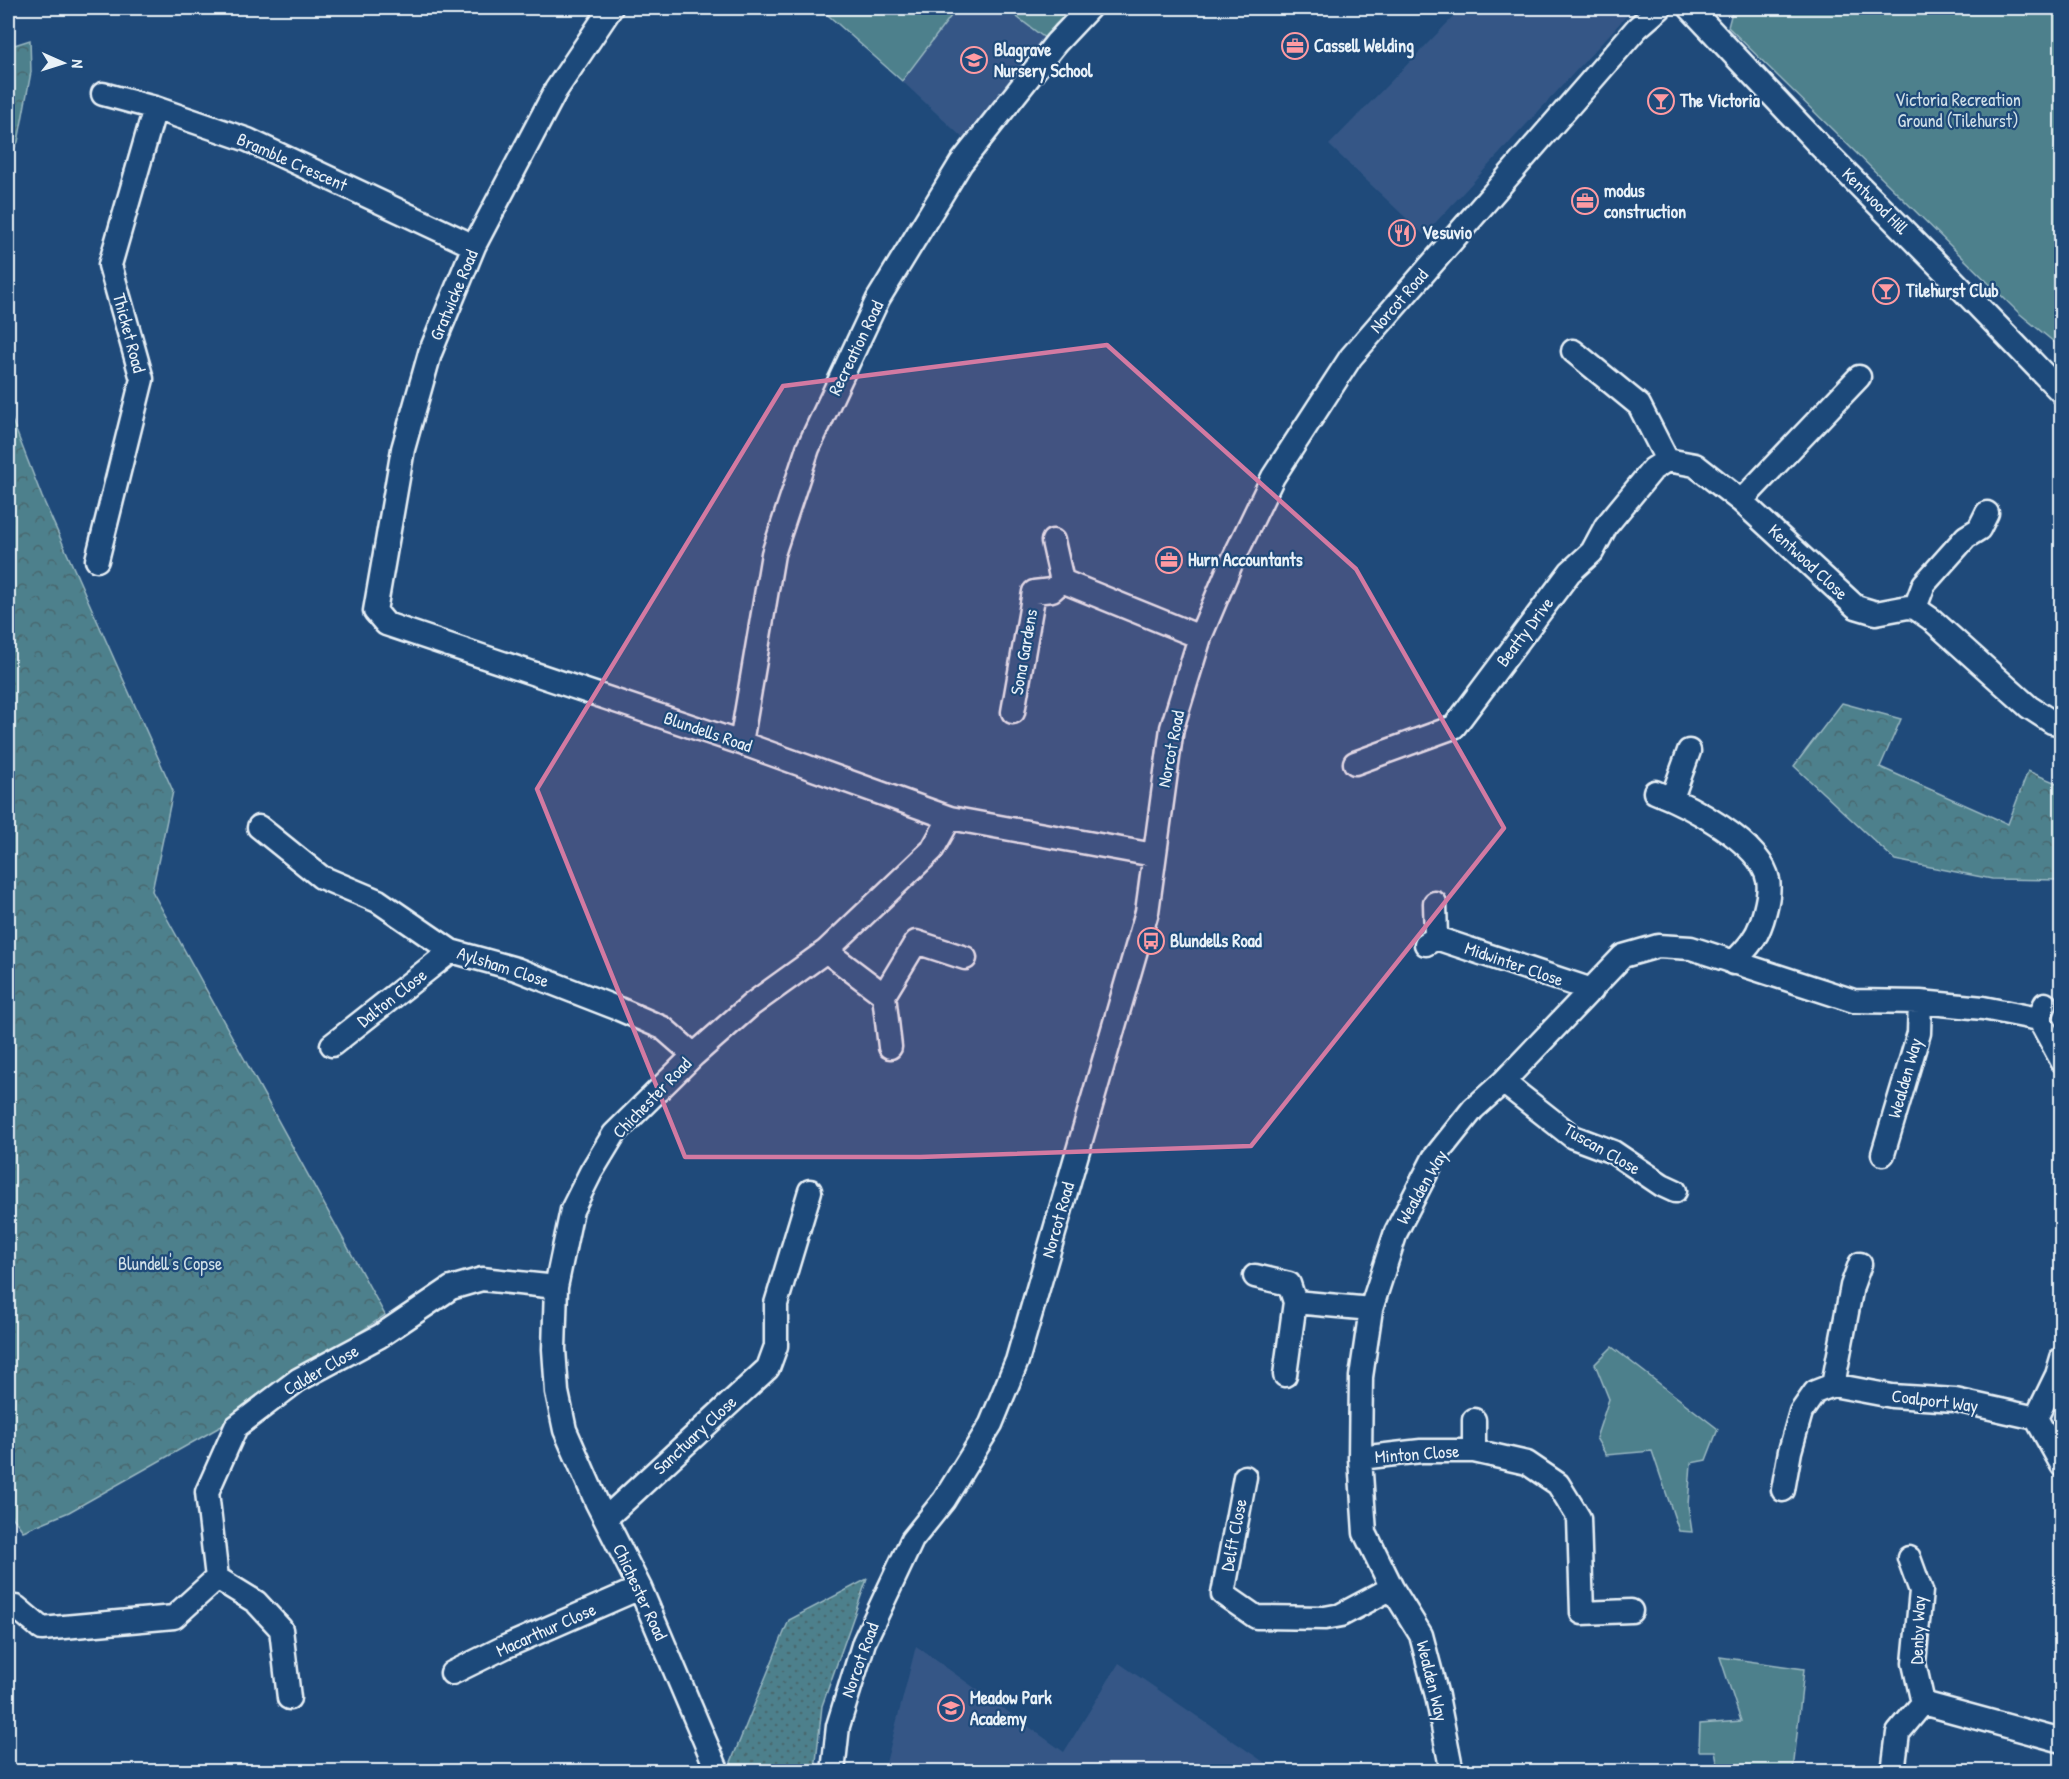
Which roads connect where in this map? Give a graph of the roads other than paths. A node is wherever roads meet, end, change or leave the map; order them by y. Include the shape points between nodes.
1 (611, 8) edge
2 (1089, 8) edge
3 (1660, 8) edge
4 (1690, 8) edge
5 (103, 94) dead end
6 (155, 108) junction
7 (474, 246) junction
8 (1573, 351) dead end
9 (1858, 377) dead end
10 (2061, 393) edge
11 (1666, 460) junction
12 (1741, 501) junction
13 (1988, 513) dead end
14 (1053, 541) dead end
15 (97, 560) dead end
16 (1062, 581) junction
17 (1915, 608) junction
18 (375, 611) joint
19 (1200, 637) junction
20 (1013, 712) dead end
21 (2061, 724) edge
22 (741, 743) junction
23 (1689, 751) dead end
24 (1355, 763) dead end
25 (950, 818) junction
26 (259, 827) dead end
27 (1154, 855) junction
28 (1435, 903) dead end
29 (451, 951) junction
30 (826, 951) junction
31 (965, 958) dead end
32 (1733, 963) junction
33 (1592, 990) junction
34 (884, 995) junction
35 (1920, 1002) junction
36 (332, 1045) dead end
37 (890, 1047) dead end
38 (694, 1054) junction
39 (2061, 1061) edge
40 (1503, 1082) junction
41 (1883, 1154) dead end
42 (810, 1191) dead end
43 (1675, 1191) dead end
44 (1860, 1264) dead end
45 (1255, 1276) dead end
46 (556, 1287) junction
47 (1295, 1302) junction
48 (1371, 1309) junction
49 (2061, 1358) edge
50 (1285, 1375) dead end
51 (1833, 1385) junction
52 (2036, 1419) junction
53 (1474, 1420) dead end
54 (1474, 1451) junction
55 (1360, 1458) junction
56 (2061, 1465) edge
57 (1245, 1477) dead end
58 (1783, 1490) dead end
59 (606, 1518) junction
60 (1909, 1558) dead end
61 (217, 1578) junction
62 (640, 1588) junction
63 (1392, 1588) junction
64 (16, 1607) dead end
65 (1631, 1611) dead end
66 (452, 1673) dead end
67 (289, 1698) dead end
68 (1923, 1704) junction
69 (2061, 1741) edge
70 (718, 1772) edge
71 (833, 1772) edge
72 (1452, 1772) edge
73 (1893, 1772) edge

1 - 7 street, Gratwicke Road via 556,90
2 - 22 street, Recreation Road via 1056,43 962,162 878,299 808,448 773,554
3 - 19 street, Norcot Road via 1637,28 1352,357 1273,477
4 - 10 street, Kentwood Hill
5 - 6 street, Bramble Crescent
6 - 7 street, Bramble Crescent via 248,140
6 - 15 street, Thicket Road via 110,265 142,379
7 - 18 street, Gratwicke Road via 430,353 403,449
8 - 11 street via 1639,405
9 - 12 street
11 - 12 street, Kentwood Close via 1695,465
11 - 24 street, Beatty Drive via 1653,469 1606,526 1592,552 1570,572 1454,727
12 - 17 street, Kentwood Close via 1856,607 1876,613
13 - 17 street via 1980,529 1966,537 1924,584
14 - 16 street
16 - 19 street
16 - 20 street, Sona Gardens via 1052,590 1034,592
17 - 21 street via 2029,707
18 - 22 street, Blundells Road via 386,624
19 - 27 street, Norcot Road via 1172,728
22 - 25 street, Blundells Road
23 - 32 street via 1663,795 1724,828 1758,858 1768,881 1766,907 1755,938
25 - 27 street, Blundells Road
25 - 30 street, Chichester Road via 932,850
26 - 29 street, Aylsham Close via 321,878 378,901
27 - 71 street, Norcot Road via 1143,923 1017,1362 991,1424 944,1500 912,1540 864,1642 838,1726
28 - 33 street, Midwinter Close via 1431,941
29 - 36 street, Dalton Close
29 - 38 street, Aylsham Close via 516,969 630,1014 663,1028
30 - 34 street
30 - 38 street, Chichester Road via 751,1005
31 - 34 street via 916,942
32 - 33 street, Wealden Way via 1691,948 1658,946 1623,956
32 - 35 street, Wealden Way via 1854,1001
33 - 40 street, Wealden Way
34 - 37 street
35 - 39 street, Wealden Way via 2042,1012
35 - 41 street, Wealden Way via 1919,1033
38 - 46 street, Chichester Road via 614,1134 591,1172 572,1210
40 - 43 street, Tuscan Close via 1573,1137 1613,1152
40 - 48 street, Wealden Way via 1473,1109 1434,1158 1396,1232
42 - 59 street, Sanctuary Close via 776,1304 776,1346 768,1368
44 - 51 street via 1852,1286
45 - 47 street via 1289,1284
46 - 59 street, Chichester Road via 554,1349 563,1421
46 - 61 street, Calder Close via 482,1279 451,1288 380,1336 298,1380 236,1427 207,1492
47 - 48 street
47 - 50 street
48 - 55 street, Wealden Way via 1361,1377
49 - 52 street
51 - 52 street, Coalport Way via 1892,1396 1955,1400
51 - 58 street via 1815,1392 1781,1450
52 - 56 street
53 - 54 street, Minton Close
54 - 55 street, Minton Close via 1421,1450
54 - 65 street, Minton Close via 1527,1462 1558,1484 1579,1518 1582,1613
55 - 63 street, Wealden Way via 1365,1533
57 - 63 street, Delft Close via 1213,1596 1256,1617 1325,1618 1341,1615
59 - 62 street, Chichester Road
60 - 68 street, Denby Way via 1921,1591 1914,1663
61 - 64 street via 174,1617 42,1629
61 - 67 street via 256,1602 281,1629
62 - 66 street, Macarthur Close
62 - 70 street, Chichester Road
63 - 72 street, Wealden Way via 1421,1635
68 - 69 street
68 - 73 street via 1898,1733

